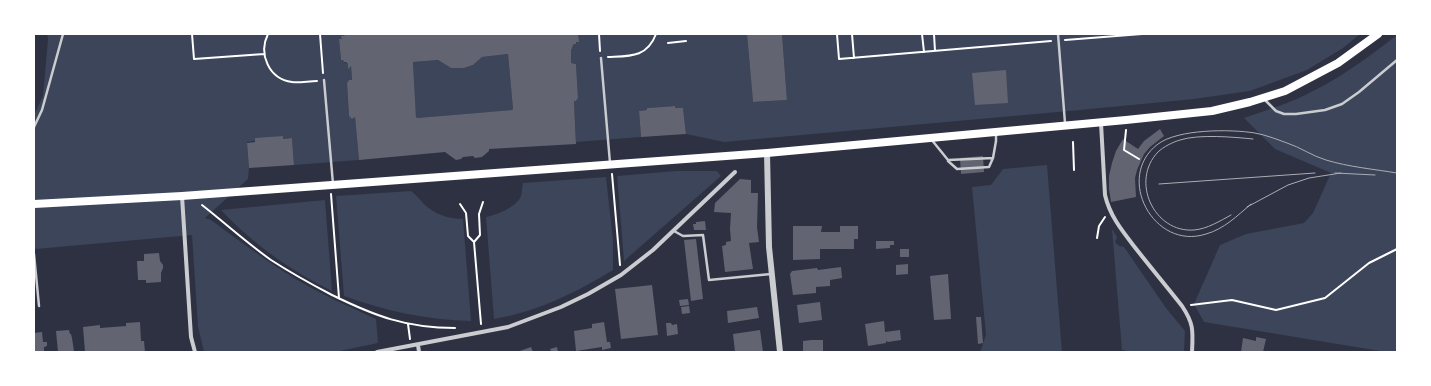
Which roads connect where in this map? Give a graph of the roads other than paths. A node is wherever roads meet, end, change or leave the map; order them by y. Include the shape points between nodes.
1 (63, 34) edge
2 (1058, 34) edge
3 (1378, 34) edge
4 (601, 58) road end
5 (1397, 60) edge
6 (324, 80) road end
7 (1263, 98) junction
8 (1101, 122) junction
9 (1065, 126) junction
10 (34, 127) edge
11 (995, 132) junction
12 (929, 137) junction
13 (767, 152) junction
14 (993, 158) junction
15 (948, 160) junction
16 (610, 164) junction
17 (735, 172) dead end
18 (332, 184) junction
19 (186, 195) junction
20 (34, 204) edge
21 (674, 231) junction
22 (34, 254) edge
23 (771, 274) junction
24 (34, 293) edge
25 (38, 293) junction
26 (39, 306) dead end
27 (418, 345) junction
28 (406, 347) junction
29 (195, 352) edge
30 (377, 352) edge
31 (407, 352) edge
32 (419, 352) edge
33 (780, 352) edge
34 (1192, 352) edge

1 - 10 lane via 42,110
2 - 9 lane
3 - 7 main road via 1338,63 1285,91
4 - 16 lane
5 - 7 lane via 1348,100 1325,110 1284,114 1276,111
6 - 18 lane
7 - 8 main road via 1212,111
8 - 9 main road
8 - 34 street via 1105,195 1111,213 1182,306 1193,329
9 - 11 main road
11 - 12 main road
11 - 14 lane
12 - 13 main road
12 - 15 lane
13 - 16 main road
13 - 23 street via 768,247
14 - 15 lane
14 - 15 lane via 989,167 957,169
16 - 18 main road
17 - 21 street
18 - 19 main road
19 - 20 main road
19 - 29 street via 191,337
21 - 23 lane via 683,236 703,235 709,280
21 - 27 street via 621,275 561,307 508,327
22 - 25 lane
23 - 33 street
24 - 25 lane
25 - 26 lane
27 - 28 street
27 - 32 street
28 - 30 street
28 - 31 street

